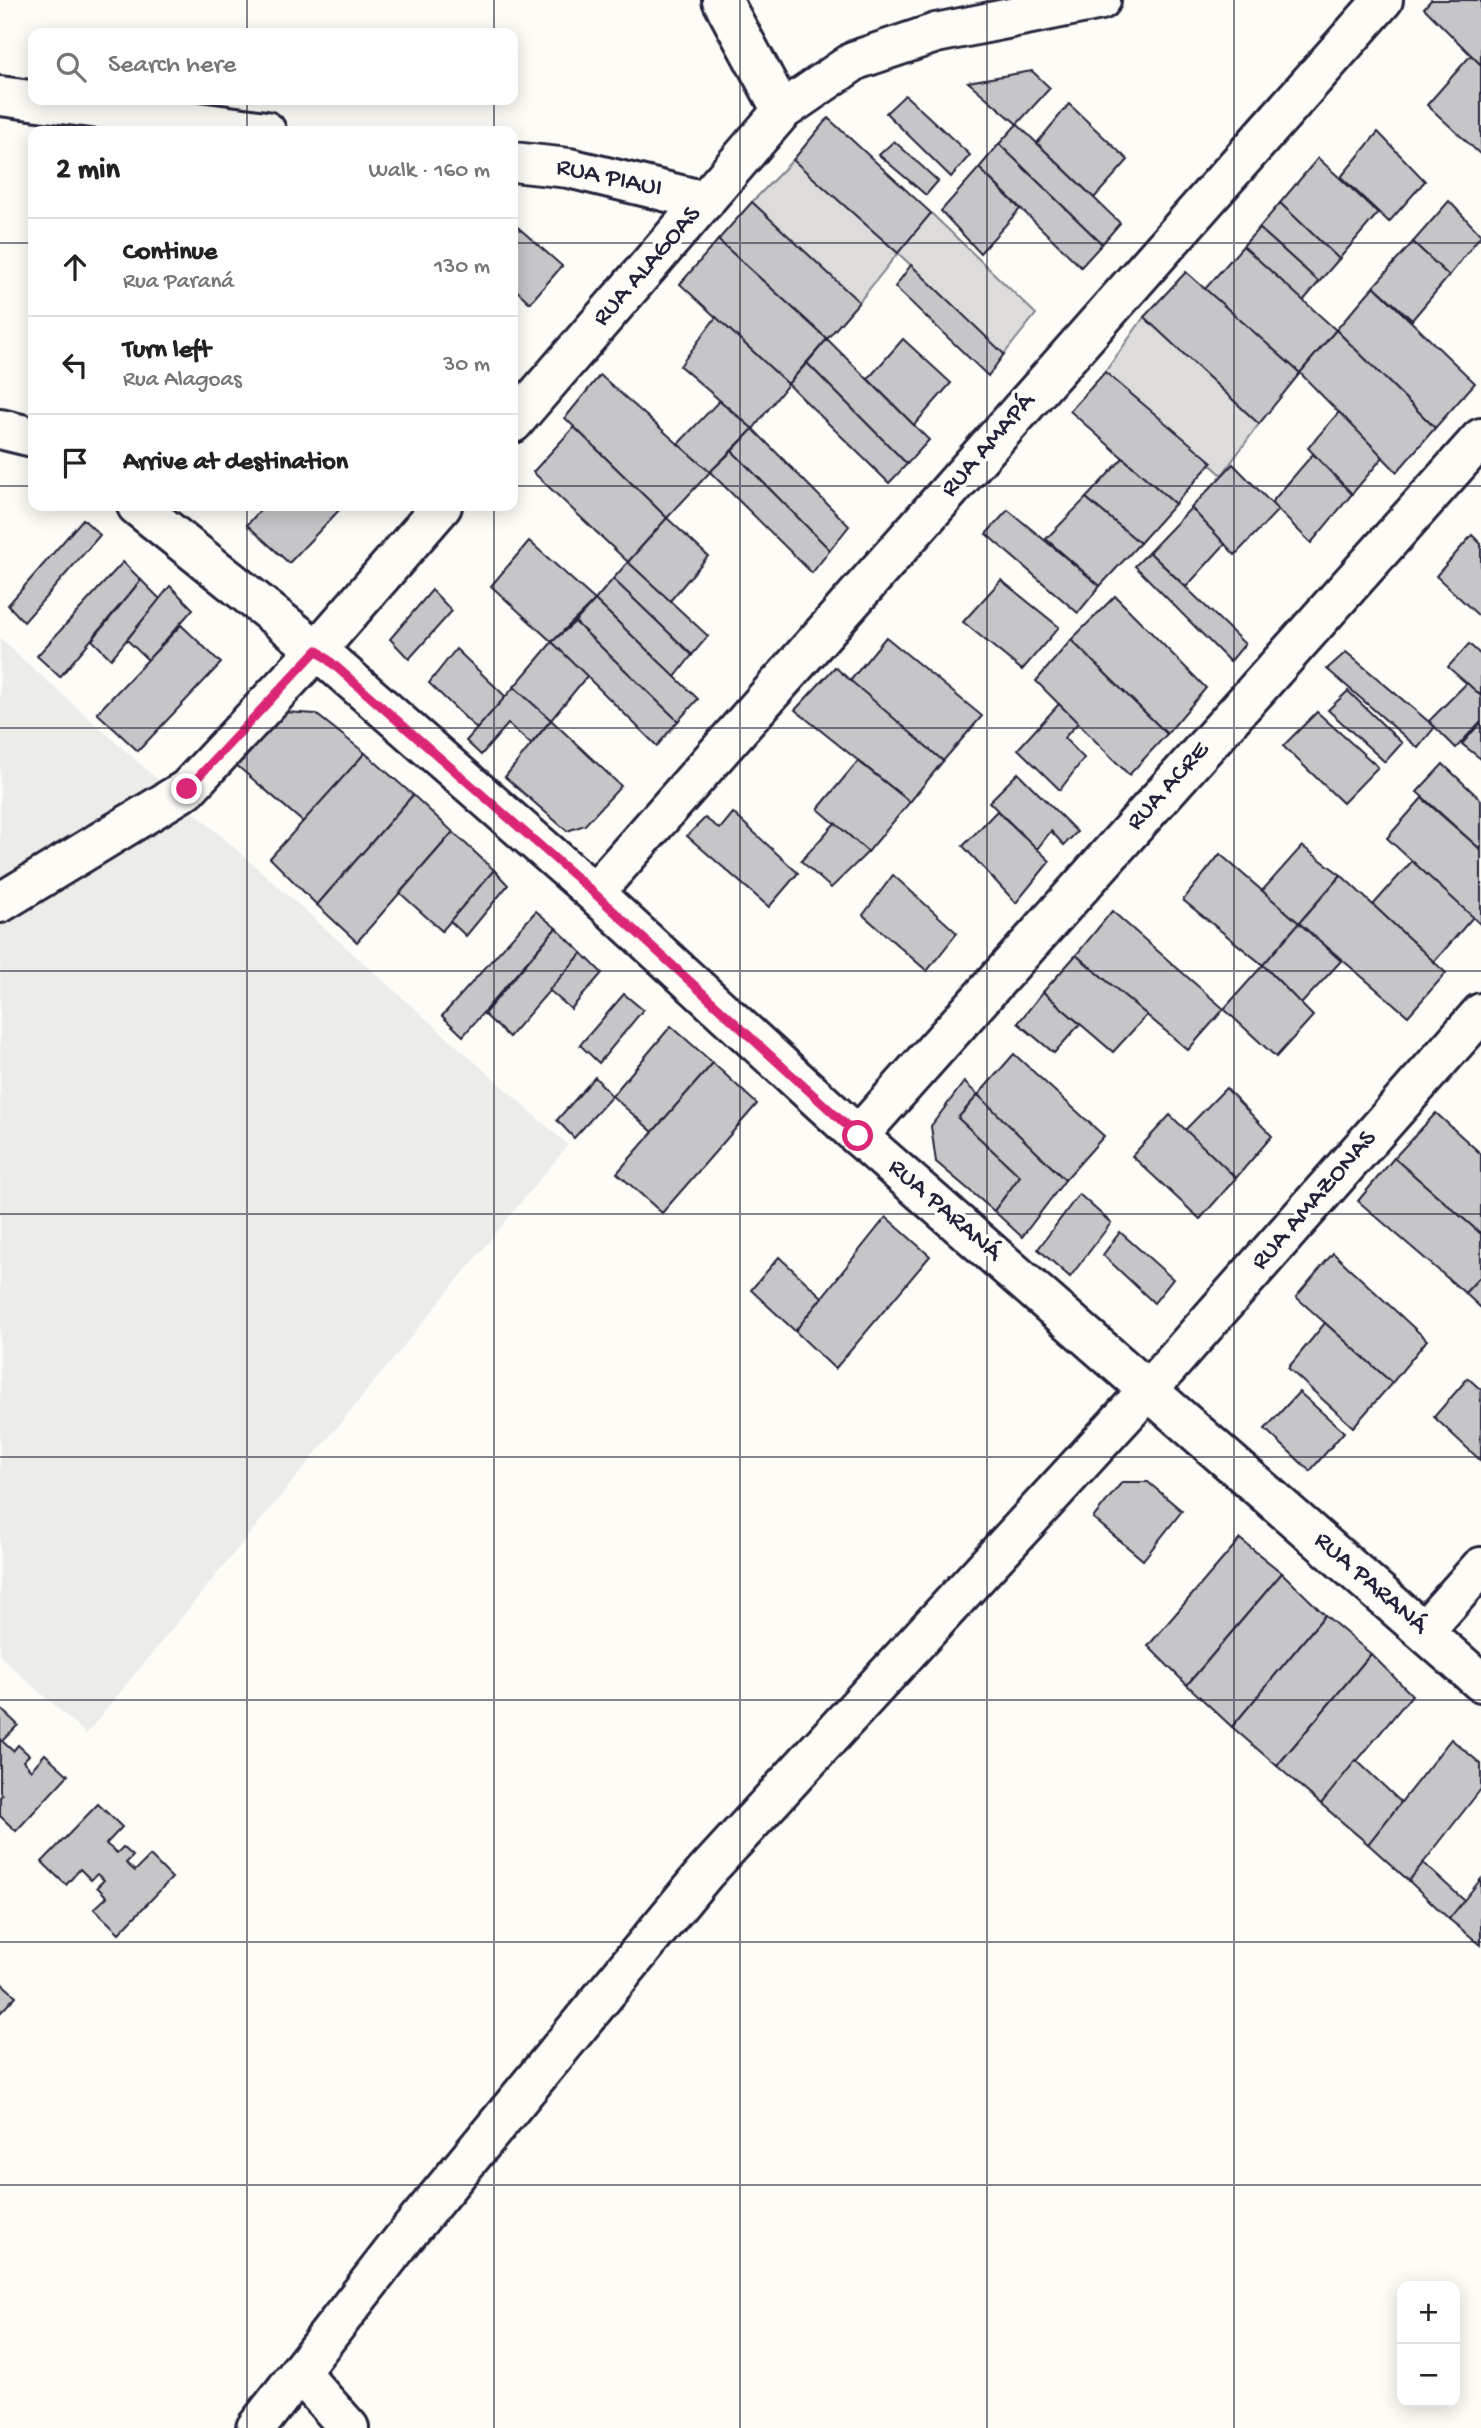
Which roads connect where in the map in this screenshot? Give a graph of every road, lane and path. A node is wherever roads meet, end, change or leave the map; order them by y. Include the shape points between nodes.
1 (722, 0) edge
2 (1101, 0) edge
3 (1384, 0) edge
4 (0, 96) edge
5 (28, 100) edge
6 (68, 105) edge
7 (782, 111) junction
8 (228, 126) edge
9 (518, 163) edge
10 (705, 201) junction
11 (518, 417) edge
12 (0, 429) edge
13 (28, 436) edge
14 (1481, 438) edge
15 (143, 511) edge
16 (438, 511) edge
17 (317, 650) junction
18 (594, 893) junction
19 (0, 903) edge
20 (1481, 1013) edge
21 (858, 1136) junction
22 (1149, 1390) junction
23 (1481, 1567) edge
24 (1424, 1631) junction
25 (1481, 1682) edge
26 (299, 2372) junction
27 (256, 2428) edge
28 (349, 2428) edge

1 - 7 street
2 - 7 street, RUA ALAGOAS via 936,33 856,60
3 - 18 street, RUA AMAPÁ
4 - 5 street
6 - 8 street
7 - 10 street, RUA ALAGOAS
9 - 10 street, RUA PIAUI via 569,168
10 - 11 street, RUA ALAGOAS
12 - 13 street
14 - 21 street, RUA ACRE
15 - 17 street, RUA PARANÁ
16 - 17 street
17 - 18 street, RUA PARANÁ
17 - 19 street via 187,789
18 - 21 street, RUA PARANÁ
20 - 22 street, RUA AMAZONAS
21 - 22 street, RUA PARANÁ
22 - 24 street, RUA PARANÁ
22 - 26 street, RUA AMAZONAS via 704,1874
23 - 24 street
24 - 25 street, RUA PARANÁ
26 - 27 street, RUA AMAZONAS
26 - 28 street

